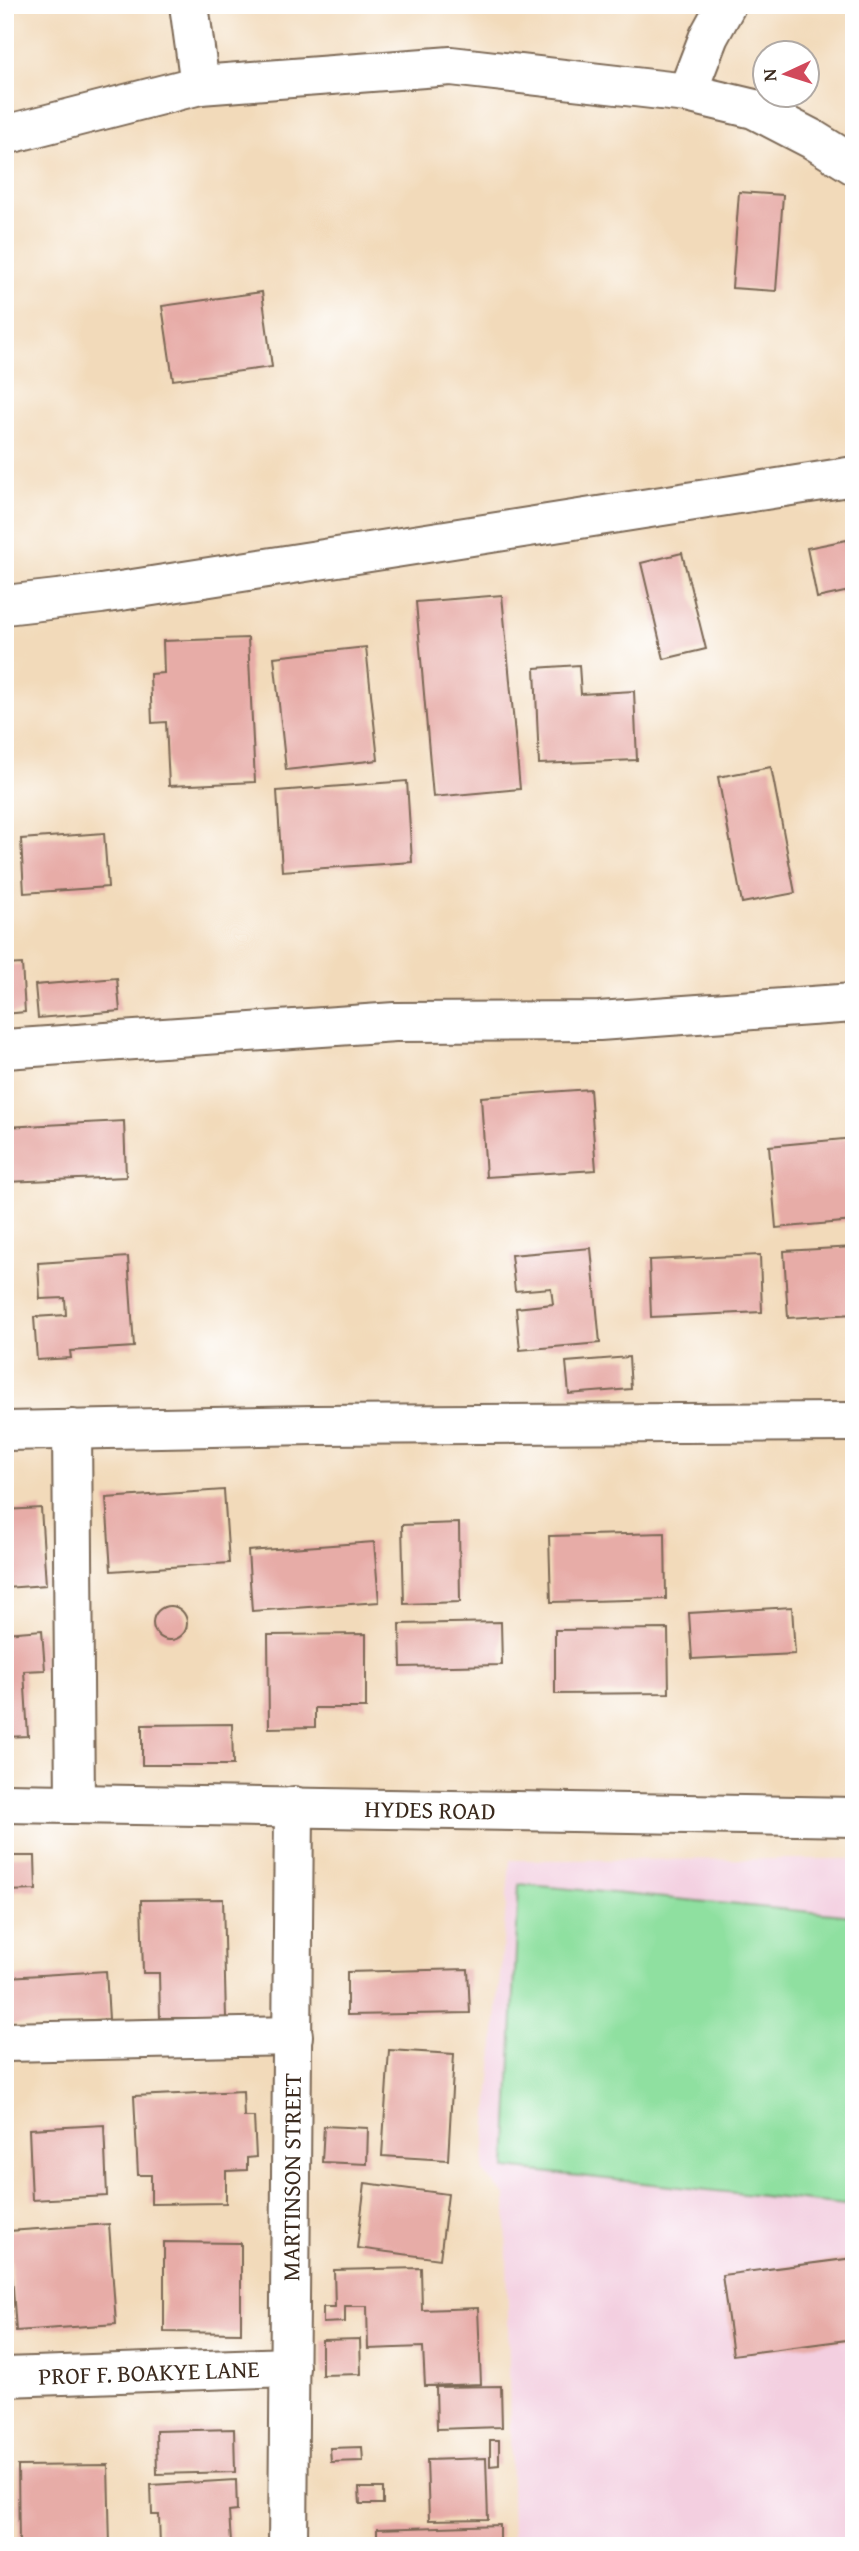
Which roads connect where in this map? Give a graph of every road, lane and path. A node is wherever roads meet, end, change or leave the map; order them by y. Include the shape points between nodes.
1 (189, 5) edge
2 (726, 5) edge
3 (200, 86) junction
4 (687, 93) junction
5 (5, 135) edge
6 (854, 165) edge
7 (854, 477) edge
8 (5, 605) edge
9 (854, 1003) edge
10 (5, 1049) edge
11 (854, 1422) edge
12 (72, 1429) junction
13 (5, 1431) edge
14 (5, 1804) edge
15 (75, 1804) junction
16 (294, 1806) junction
17 (854, 1817) edge
18 (293, 2036) junction
19 (5, 2042) edge
20 (290, 2367) junction
21 (5, 2377) edge
22 (288, 2546) edge

1 - 3 street
2 - 4 street
3 - 4 street via 451,66
3 - 5 street
4 - 6 street via 754,109
7 - 8 street
9 - 10 street via 599,1021 394,1022
11 - 12 street
12 - 13 street
12 - 15 street
14 - 15 street, HYDES ROAD
15 - 16 street, HYDES ROAD
16 - 17 street, HYDES ROAD
16 - 18 street, MARTINSON STREET
18 - 19 street
18 - 20 street, MARTINSON STREET
20 - 21 street, PROF F. BOAKYE LANE
20 - 22 street, MARTINSON STREET

